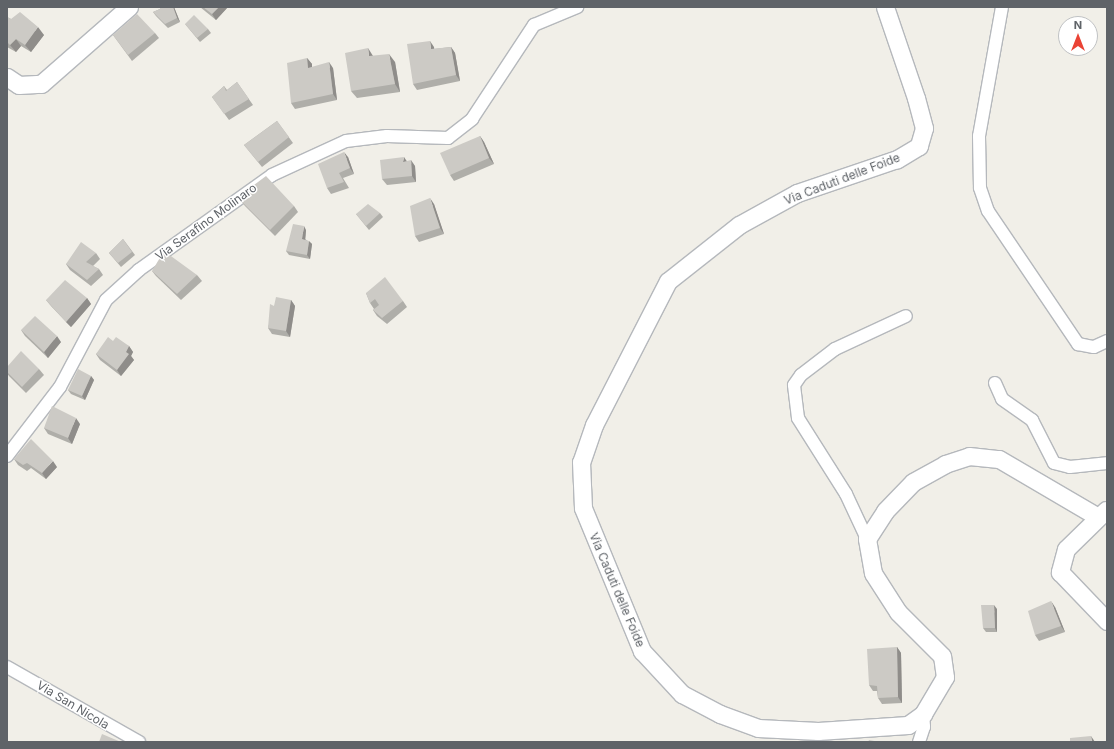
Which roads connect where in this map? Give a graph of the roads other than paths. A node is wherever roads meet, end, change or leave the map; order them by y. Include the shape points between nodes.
1 (129, 7) edge
2 (577, 7) edge
3 (885, 7) edge
4 (1002, 7) edge
5 (7, 77) edge
6 (906, 316) dead end
7 (1107, 341) edge
8 (995, 383) dead end
9 (7, 456) edge
10 (1107, 463) edge
11 (1103, 513) edge
12 (867, 539) junction
13 (1107, 621) edge
14 (7, 667) edge
15 (923, 714) junction
16 (139, 742) edge
17 (919, 742) edge

1 - 5 street via 41,84 19,85
2 - 9 street, Via Serafino Molinaro via 534,25 472,119 448,138 387,136 346,141 272,175 139,270 106,300 60,387
3 - 15 street, Via Caduti delle Foide via 924,128 919,146 897,159 797,194 739,225 668,280 594,425 580,462 579,481 583,508 642,651 682,694 720,714 758,728 818,732 908,726
4 - 7 street via 978,136 980,188 988,211 1078,344 1094,348
6 - 12 street via 835,349 802,375 794,385 798,418 846,494
8 - 10 street via 1002,399 1032,420 1054,463 1070,467
11 - 12 street via 999,459 969,456 945,464 913,482 885,511
11 - 13 street via 1066,549 1060,572
12 - 15 street, Via Caduti delle Foide via 872,573 898,612 942,656 945,677
14 - 16 street, Via San Nicola
15 - 17 street via 924,727

